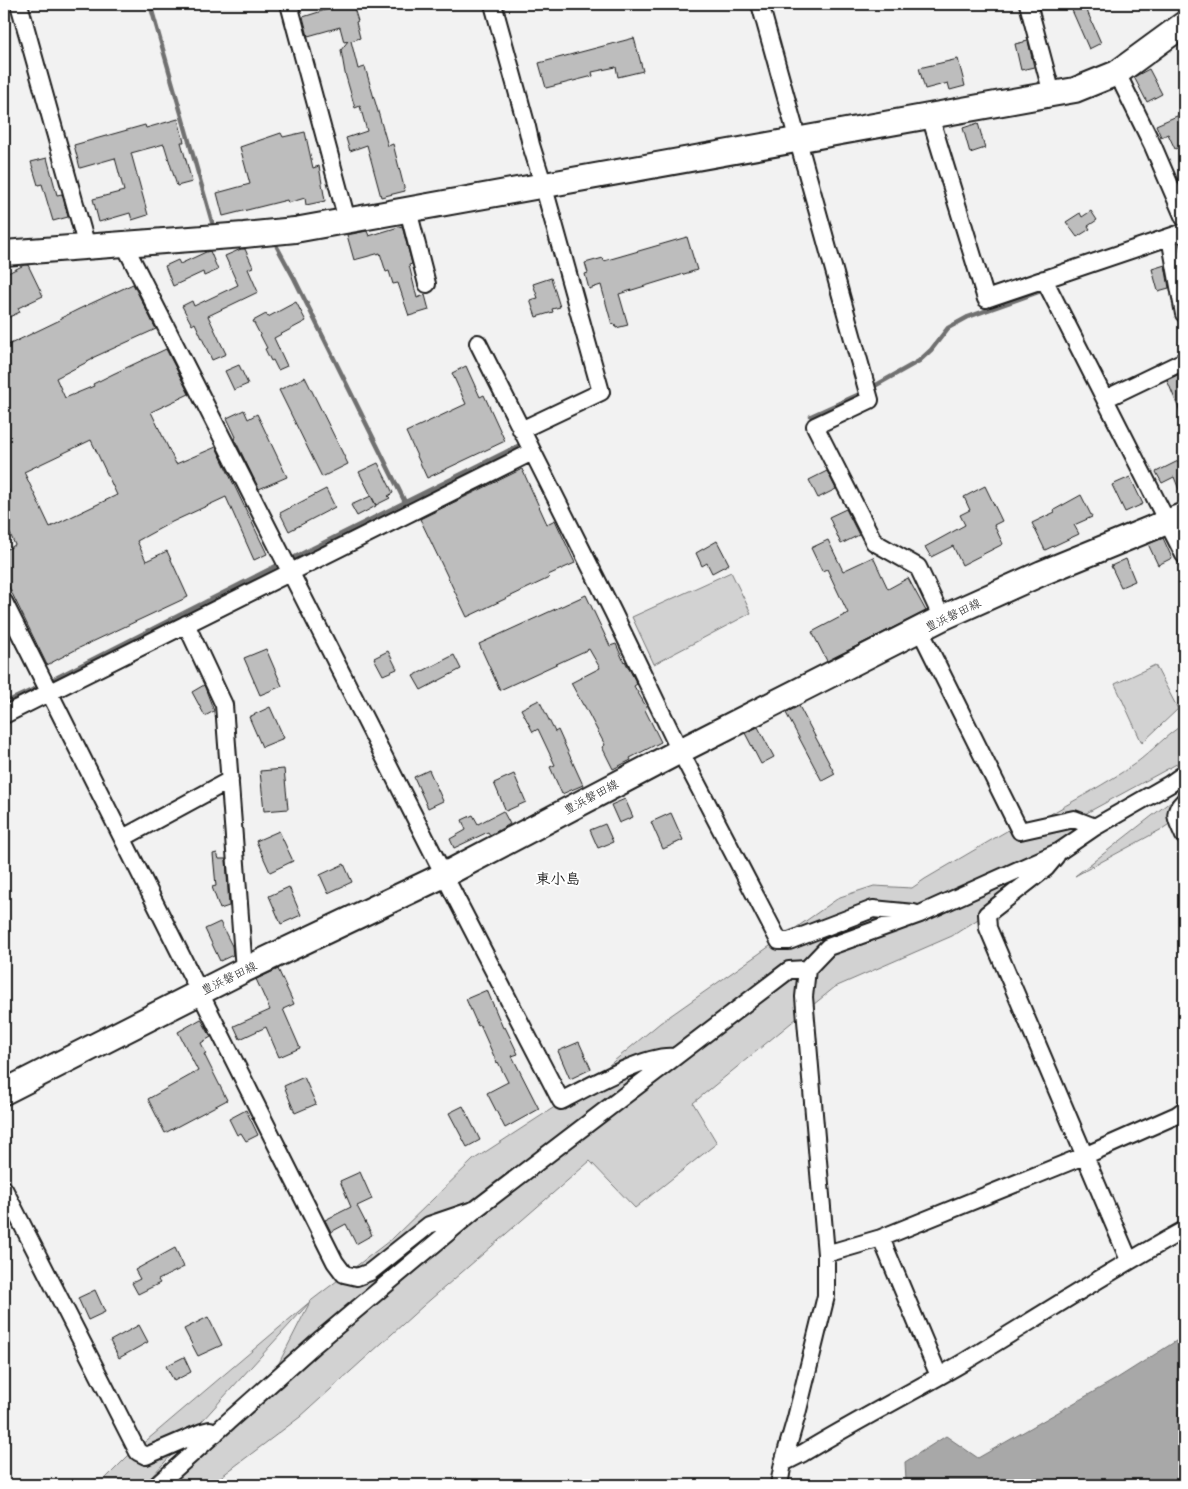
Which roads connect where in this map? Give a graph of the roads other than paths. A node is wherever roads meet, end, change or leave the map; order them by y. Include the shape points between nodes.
1 (19, 4) edge
2 (289, 4) edge
3 (493, 4) edge
4 (760, 4) edge
5 (1028, 4) edge
6 (1184, 24) edge
7 (1117, 73) junction
8 (1052, 94) junction
9 (930, 116) junction
10 (797, 140) junction
11 (544, 185) junction
12 (408, 210) junction
13 (1184, 218) edge
14 (347, 220) junction
15 (1177, 235) edge
16 (124, 244) junction
17 (87, 247) junction
18 (4, 254) edge
19 (427, 284) dead end
20 (1047, 286) junction
21 (1184, 314) edge
22 (478, 344) dead end
23 (1184, 361) edge
24 (1105, 399) junction
25 (526, 440) junction
26 (1176, 518) edge
27 (1184, 554) edge
28 (291, 572) junction
29 (4, 602) edge
30 (942, 618) junction
31 (186, 624) junction
32 (920, 630) junction
33 (49, 692) junction
34 (4, 715) edge
35 (680, 750) junction
36 (1184, 774) edge
37 (230, 780) junction
38 (1184, 801) edge
39 (1095, 827) junction
40 (1184, 836) edge
41 (123, 838) junction
42 (1060, 851) junction
43 (444, 876) junction
44 (920, 914) junction
45 (807, 969) junction
46 (244, 970) junction
47 (200, 992) junction
48 (674, 1058) junction
49 (4, 1092) edge
50 (1184, 1110) edge
51 (1085, 1155) junction
52 (4, 1189) edge
53 (476, 1209) junction
54 (1184, 1230) edge
55 (881, 1238) junction
56 (826, 1254) junction
57 (1129, 1260) junction
58 (939, 1376) junction
59 (215, 1434) junction
60 (783, 1463) junction
61 (156, 1485) edge
62 (779, 1485) edge

1 - 17 street
2 - 14 street
3 - 11 street
4 - 10 street
5 - 8 street
6 - 7 main road
7 - 8 main road via 1074,90
7 - 13 street
8 - 9 main road
9 - 10 main road
9 - 20 street via 986,299
10 - 11 main road
10 - 30 street via 870,400 815,426 874,542 918,567
11 - 12 main road
11 - 25 street via 601,392
12 - 14 main road
12 - 19 street
14 - 16 main road via 295,230
15 - 20 street
15 - 21 street
16 - 17 main road
16 - 28 street
17 - 18 main road
20 - 24 street
22 - 25 street
23 - 24 street
24 - 26 street
25 - 28 street
25 - 35 street
26 - 27 street
26 - 30 main road, 豊浜磐田線
28 - 31 street
28 - 43 street
29 - 33 street
30 - 32 main road, 豊浜磐田線
31 - 33 street
31 - 37 street via 224,705
32 - 35 main road, 豊浜磐田線
32 - 39 street via 1020,831 1074,819
33 - 34 street
33 - 41 street
35 - 43 main road, 豊浜磐田線
35 - 44 street via 779,941 789,941 873,909
36 - 39 street
37 - 41 street
37 - 46 street
38 - 40 street via 1175,815
39 - 42 street
41 - 47 street
42 - 44 street
42 - 51 street via 1046,868 987,914 988,928
43 - 46 main road, 豊浜磐田線
43 - 48 street via 561,1101 612,1074 664,1056
44 - 45 street via 828,947
45 - 48 street via 789,970
45 - 56 street via 804,997
46 - 47 main road, 豊浜磐田線
47 - 49 main road, 豊浜磐田線
47 - 53 street via 335,1262 344,1274 357,1277 370,1272 429,1225
48 - 53 street
50 - 51 street
51 - 55 street
51 - 57 street
52 - 59 street via 138,1452 146,1456 202,1432 210,1430
53 - 59 street via 315,1344
54 - 57 street
55 - 56 street
55 - 58 street
56 - 60 street via 826,1296
57 - 58 street
58 - 60 street
59 - 61 street
60 - 62 street

